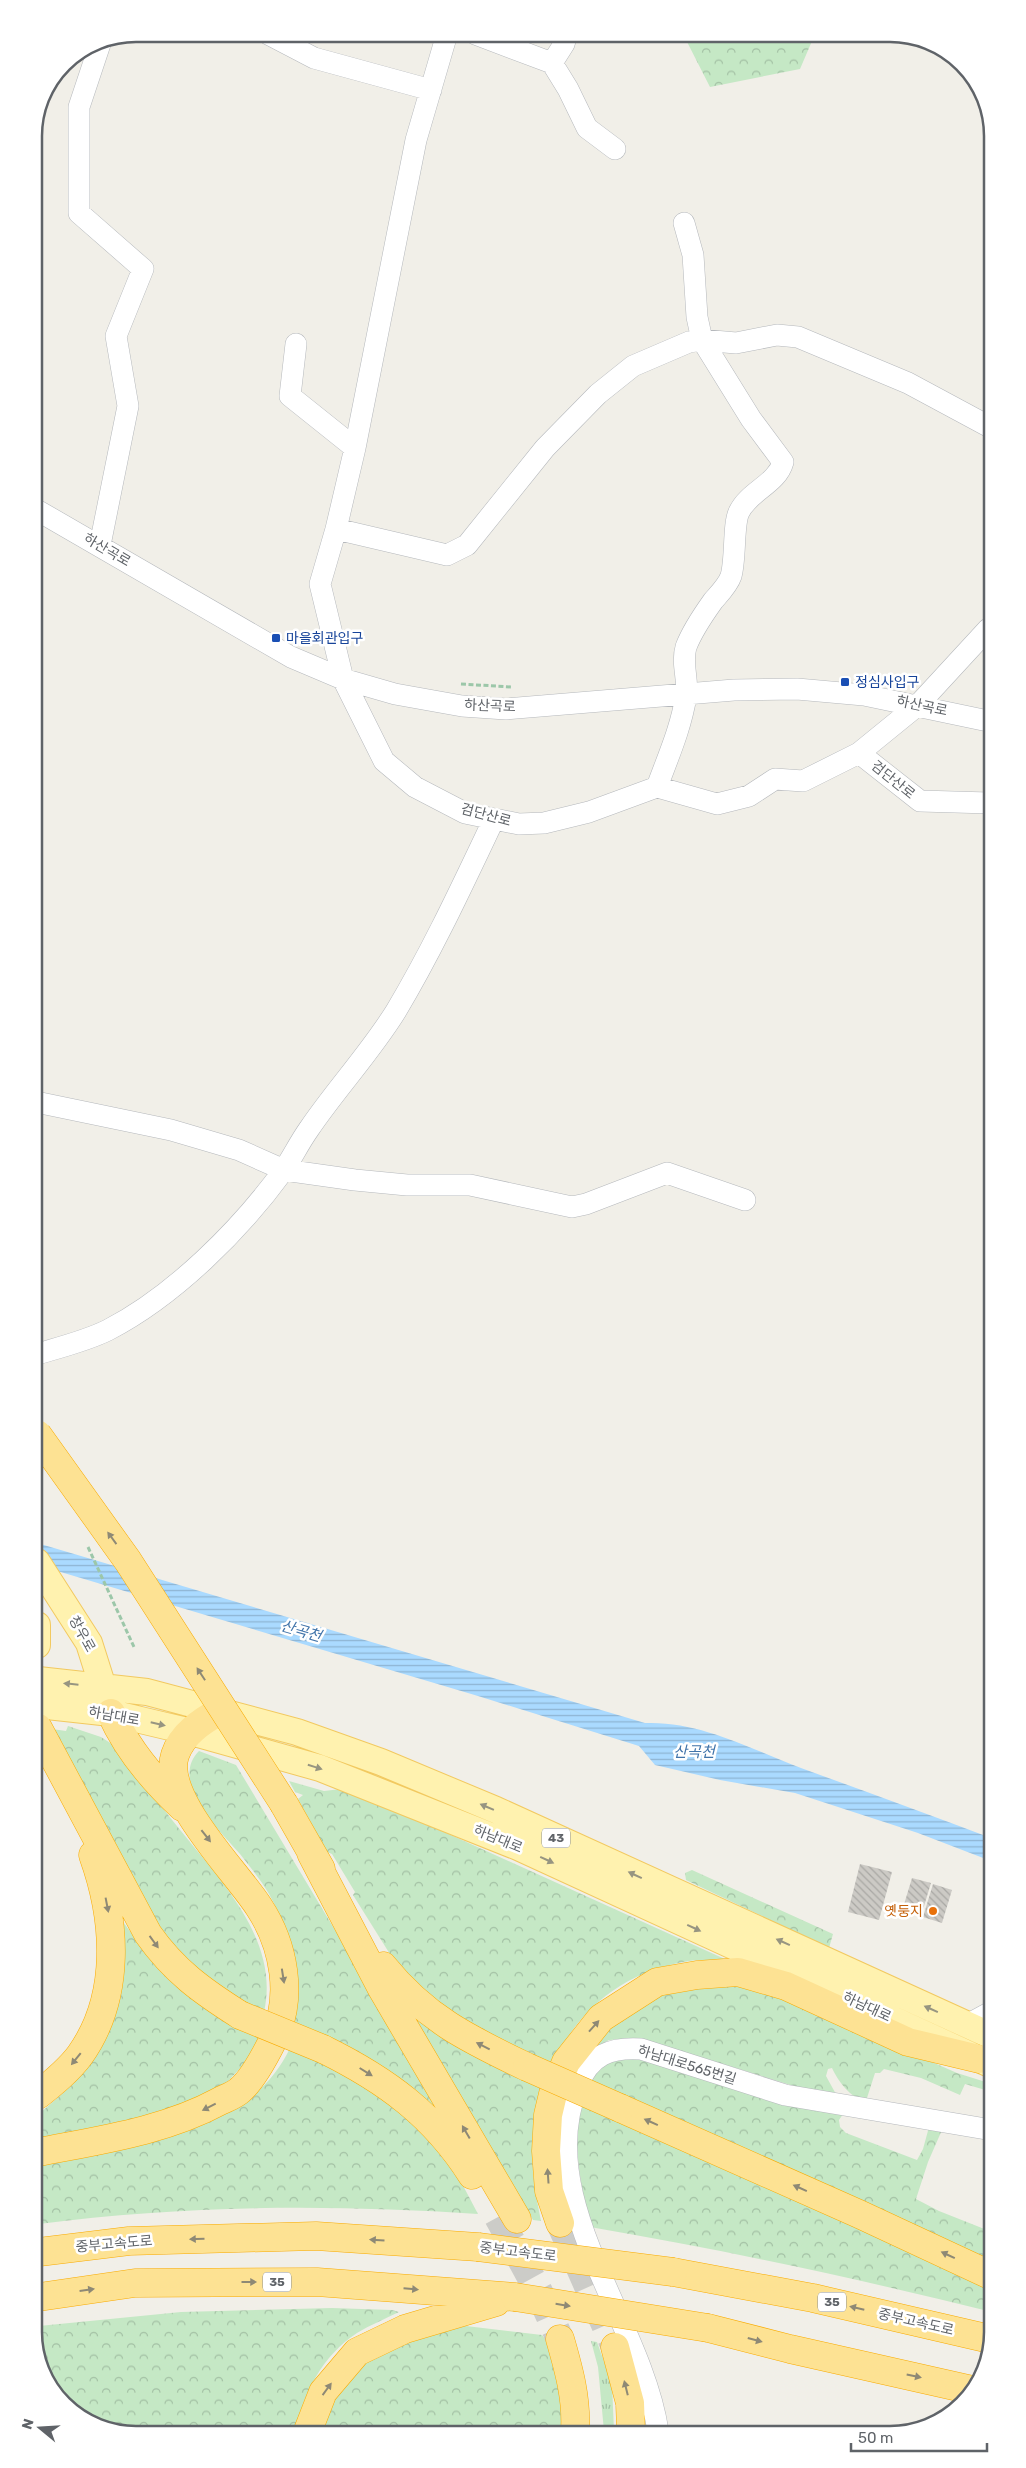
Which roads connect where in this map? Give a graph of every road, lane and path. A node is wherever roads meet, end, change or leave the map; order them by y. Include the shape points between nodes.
1 (285, 43) edge
2 (444, 43) edge
3 (499, 43) edge
4 (564, 43) edge
5 (97, 52) edge
6 (552, 63) junction
7 (431, 90) junction
8 (615, 149) dead end
9 (684, 223) dead end
10 (702, 340) junction
11 (296, 344) dead end
12 (984, 424) edge
13 (355, 448) junction
14 (43, 513) edge
15 (336, 529) junction
16 (100, 545) junction
17 (984, 633) edge
18 (343, 679) junction
19 (454, 683) dead end
20 (520, 688) dead end
21 (687, 694) junction
22 (918, 705) junction
23 (984, 720) edge
24 (859, 753) junction
25 (657, 787) junction
26 (984, 803) edge
27 (494, 819) junction
28 (43, 1103) edge
29 (284, 1170) junction
30 (745, 1200) dead end
31 (42, 1352) edge
32 (42, 1441) edge
33 (42, 1570) edge
34 (106, 1586) dead end
35 (134, 1647) dead end
36 (42, 1681) edge
37 (105, 1688) junction
38 (42, 1706) edge
39 (220, 1711) junction
40 (111, 1714) junction
41 (191, 1732) junction
42 (42, 1736) edge
43 (65, 1776) junction
44 (187, 1811) junction
45 (311, 1853) junction
46 (984, 2016) edge
47 (967, 2025) junction
48 (984, 2048) edge
49 (984, 2051) edge
50 (984, 2052) edge
51 (42, 2092) edge
52 (984, 2129) edge
53 (42, 2151) edge
54 (560, 2223) tunnel mouth
55 (42, 2252) edge
56 (984, 2272) edge
57 (42, 2297) edge
58 (515, 2297) junction
59 (984, 2337) edge
60 (615, 2347) tunnel mouth
61 (964, 2388) edge
62 (310, 2425) edge
63 (575, 2426) edge
64 (586, 2426) edge
65 (631, 2426) edge
66 (657, 2426) edge

1 - 7 street via 314,58
2 - 7 street, 검단산로
3 - 6 street
4 - 6 street
5 - 16 street via 78,107 79,213 143,269 116,336 128,406
6 - 8 street via 587,128
7 - 13 street, 검단산로 via 416,140
9 - 10 street via 693,255 697,317
10 - 12 street via 736,343 778,335 798,337 908,383
10 - 15 street via 689,342 633,366 598,394 544,448 467,545 447,555
10 - 21 street via 751,419 783,462 781,469 754,492 738,513 730,579 703,614 686,648
11 - 13 street via 290,396
13 - 15 street, 검단산로
14 - 16 street, 하산곡로
15 - 18 street, 검단산로 via 320,584
16 - 18 street, 하산곡로 via 264,642
17 - 22 street, 검단산로
18 - 21 street, 하산곡로 via 395,694 462,706 506,709
18 - 27 street, 검단산로 via 384,761 415,788 465,813
19 - 20 path
21 - 22 street, 하산곡로 via 797,689 864,694
21 - 25 street via 679,728
22 - 23 street, 하산곡로
22 - 24 street, 검단산로
24 - 25 street, 검단산로 via 803,781 774,779 749,796 717,804
24 - 26 street, 검단산로 via 920,802
25 - 27 street, 검단산로 via 589,812 544,823 519,824
27 - 29 street via 432,947 396,1011 309,1129
28 - 29 street via 171,1130 239,1150
29 - 30 street via 372,1182 470,1185 572,1207 667,1173
29 - 31 street via 227,1236 144,1309 108,1330
45 -> 32 highway, bridge via 284,1804 128,1560
33 - 37 main road, 창우로 via 89,1643
34 - 35 path
37 -> 36 main road, 하남대로 / 43
37 - 39 main road, 하남대로 / 43 via 147,1692
37 - 40 main road, 창우로
38 - 40 main road, 하남대로 / 43
39 - 41 highway
47 -> 39 main road, 하남대로 / 43 via 487,1806 381,1762 297,1732
40 -> 41 main road, 하남대로 / 43
40 - 44 highway via 122,1738 162,1788
41 - 44 highway via 174,1757 177,1786
41 -> 49 main road, 하남대로 / 43 via 320,1768 518,1847
42 - 43 highway
43 -> 45 highway, bridge via 148,1934 164,1957 200,1991 240,2015 323,2049 367,2073 420,2110 508,2218
43 -> 51 highway via 107,1903 112,1935 110,1968 105,1999 95,2029 80,2055
44 -> 53 highway via 260,1908 280,1951 286,1994 280,2025 267,2053 240,2090 204,2110 170,2122
56 -> 45 highway, bridge via 527,2067 457,2032 428,2013 401,1987
46 - 47 street
47 - 48 main road, 하남대로 / 43
54 -> 50 highway via 549,2191 546,2151 548,2114 553,2094 566,2062 602,2018 657,1982 738,1972 786,1986 908,2042
52 - 66 street, 하남대로565번길 via 785,2095 640,2049 619,2047 601,2056 584,2071 569,2107 569,2178 576,2211 645,2379
59 -> 55 highway, 중부고속도로 / 35, bridge via 813,2298 673,2272 478,2247 316,2236 129,2241
57 -> 58 highway, 35 via 135,2282 317,2282
58 -> 61 highway, 35, bridge via 708,2328
62 -> 58 highway via 324,2392 357,2352 412,2327
65 -> 60 highway via 630,2403
63 - 64 highway via 567,2341

